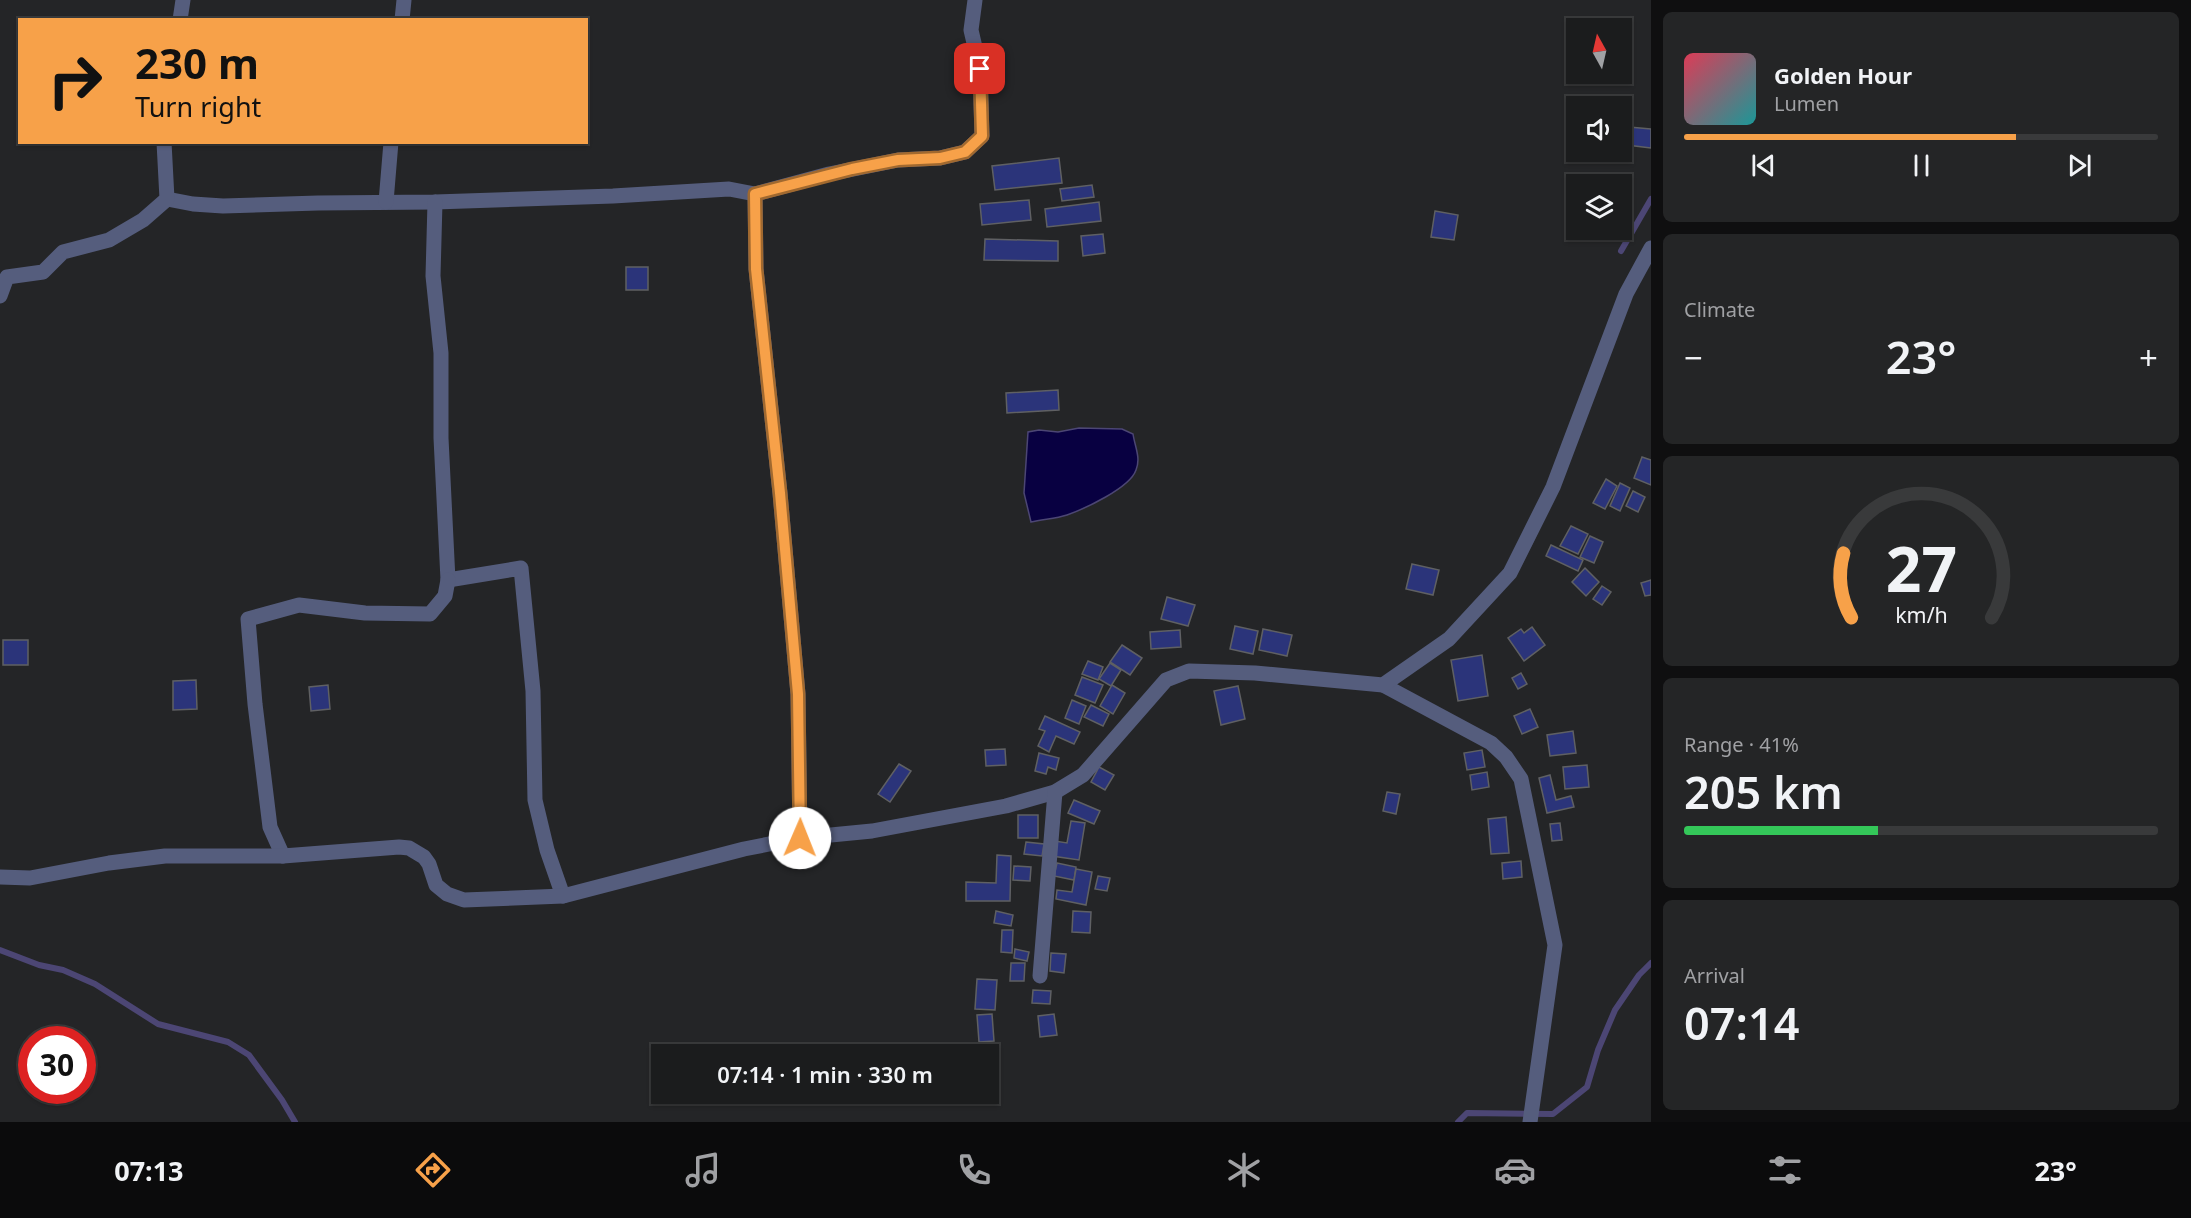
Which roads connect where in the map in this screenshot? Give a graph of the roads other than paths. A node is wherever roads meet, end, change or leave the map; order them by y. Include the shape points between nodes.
1 (183, 0) edge
2 (404, 0) edge
3 (975, 0) edge
4 (180, 18) edge
5 (402, 18) edge
6 (164, 144) edge
7 (391, 144) edge
8 (755, 194) junction
9 (167, 199) junction
10 (386, 202) junction
11 (435, 202) junction
12 (1651, 248) edge
13 (0, 297) edge
14 (448, 580) junction
15 (1383, 685) junction
16 (1056, 792) junction
17 (800, 838) junction
18 (284, 856) junction
19 (0, 877) edge
20 (563, 896) junction
21 (1040, 976) dead end
22 (1530, 1122) edge

1 - 4 street
2 - 5 street
3 - 8 street via 971,30 980,69 982,136 965,152 898,160
6 - 9 street
7 - 10 street
8 - 11 street via 729,189
8 - 17 street via 756,269 798,694
9 - 10 street via 223,206
9 - 13 street via 144,220 109,240 63,252 44,272 7,277
10 - 11 street
11 - 14 street via 433,276 441,353
12 - 15 street via 1626,294 1553,487 1510,573 1449,639
14 - 18 street via 445,596 430,614 365,613 298,605 248,619 270,827
14 - 20 street via 521,568 533,691 535,800
15 - 16 street via 1189,671 1166,680 1083,775
15 - 22 street via 1491,743 1521,779 1555,945
16 - 17 street via 1006,806 872,831
16 - 21 street
17 - 20 street
18 - 19 street via 165,856 30,878
18 - 20 street via 408,848 424,857 436,885 464,900

